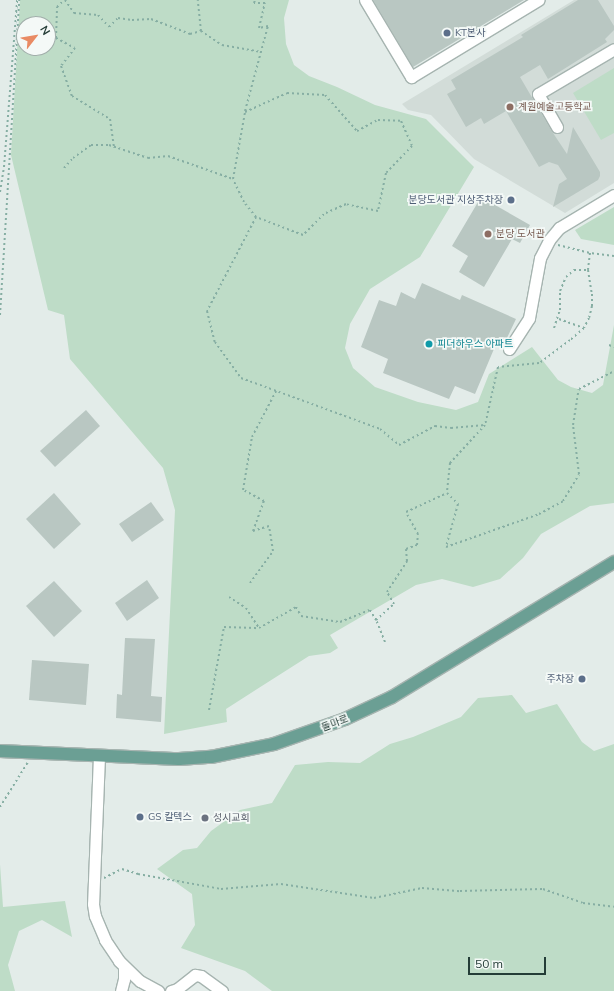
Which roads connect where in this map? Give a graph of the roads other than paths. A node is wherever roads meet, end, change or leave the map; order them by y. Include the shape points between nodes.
1 (365, 0) edge
2 (538, 0) edge
3 (614, 49) edge
4 (557, 127) dead end
5 (614, 195) edge
6 (510, 348) dead end
7 (614, 562) edge
8 (0, 751) edge
9 (99, 756) junction
10 (124, 966) junction
11 (121, 991) edge
12 (158, 991) edge
13 (171, 991) edge
14 (222, 991) edge

1 - 2 street via 410,78
3 - 4 street via 538,94
5 - 6 street via 559,228 549,240 540,258 540,279 529,318
7 - 9 main road, 돌마로 via 392,697 301,736 211,757 179,759
8 - 9 main road, 돌마로
9 - 10 street via 93,904 100,928 112,951
10 - 11 street via 124,983
10 - 12 street via 140,981
13 - 14 street via 196,975

